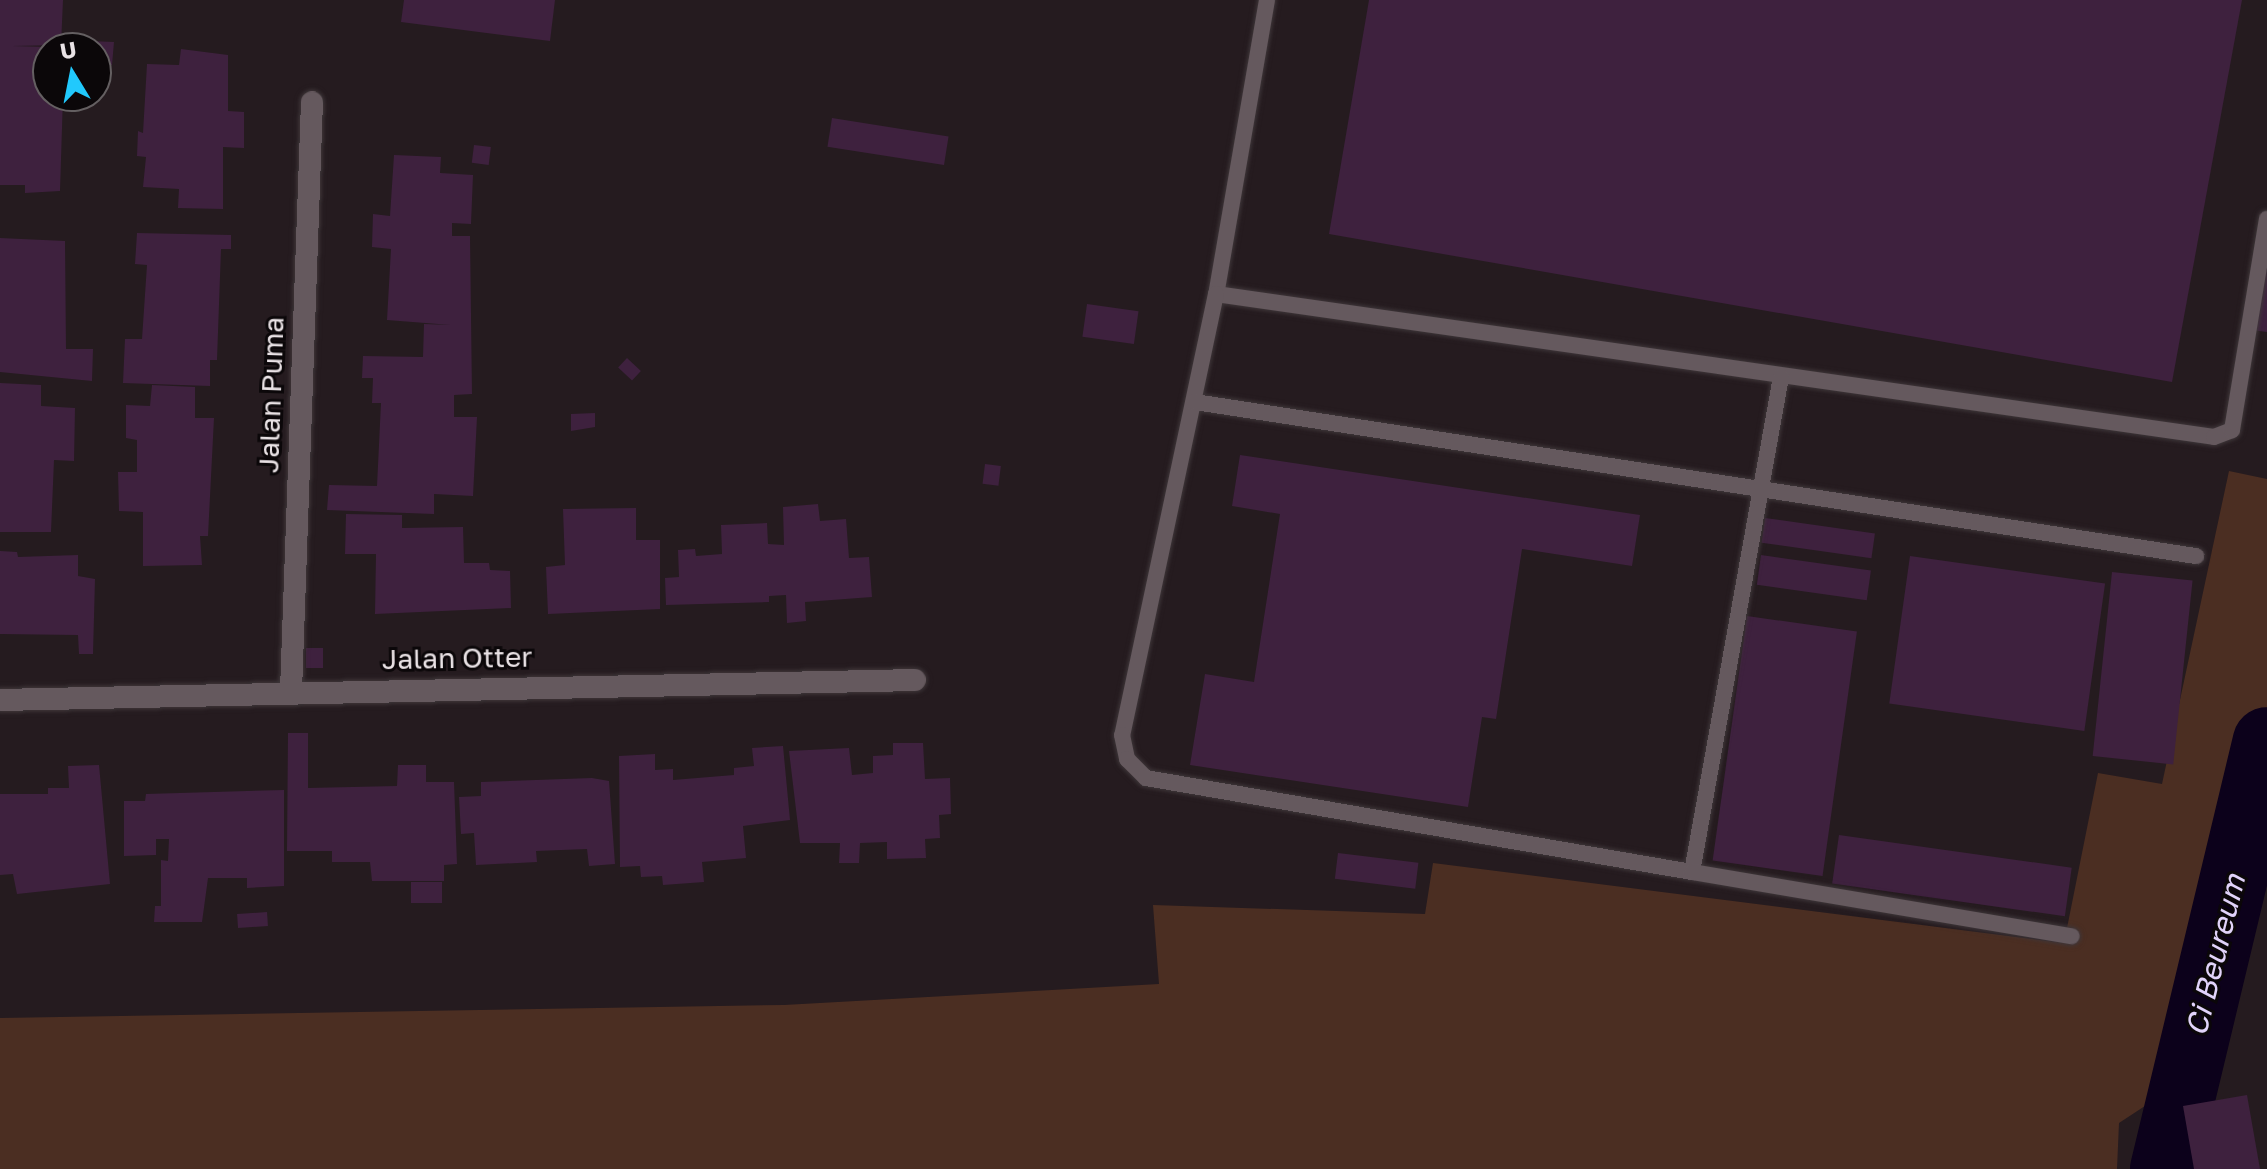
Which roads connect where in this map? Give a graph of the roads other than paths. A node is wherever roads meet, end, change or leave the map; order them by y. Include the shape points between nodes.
1 (1267, 0) edge
2 (312, 102) dead end
3 (2267, 219) edge
4 (1216, 294) junction
5 (1781, 377) junction
6 (1195, 402) junction
7 (1761, 489) junction
8 (2196, 556) dead end
9 (915, 680) dead end
10 (291, 691) junction
11 (0, 700) edge
12 (1692, 872) junction
13 (2072, 936) dead end

1 - 4 lane
2 - 10 street, Jalan Puma
3 - 5 lane via 2232,430 2214,437
4 - 5 lane
4 - 6 lane
5 - 7 lane
6 - 7 lane
6 - 12 lane via 1122,735 1127,759 1146,778
7 - 8 lane
7 - 12 lane
9 - 10 street, Jalan Otter
10 - 11 street, Jalan Otter
12 - 13 lane

